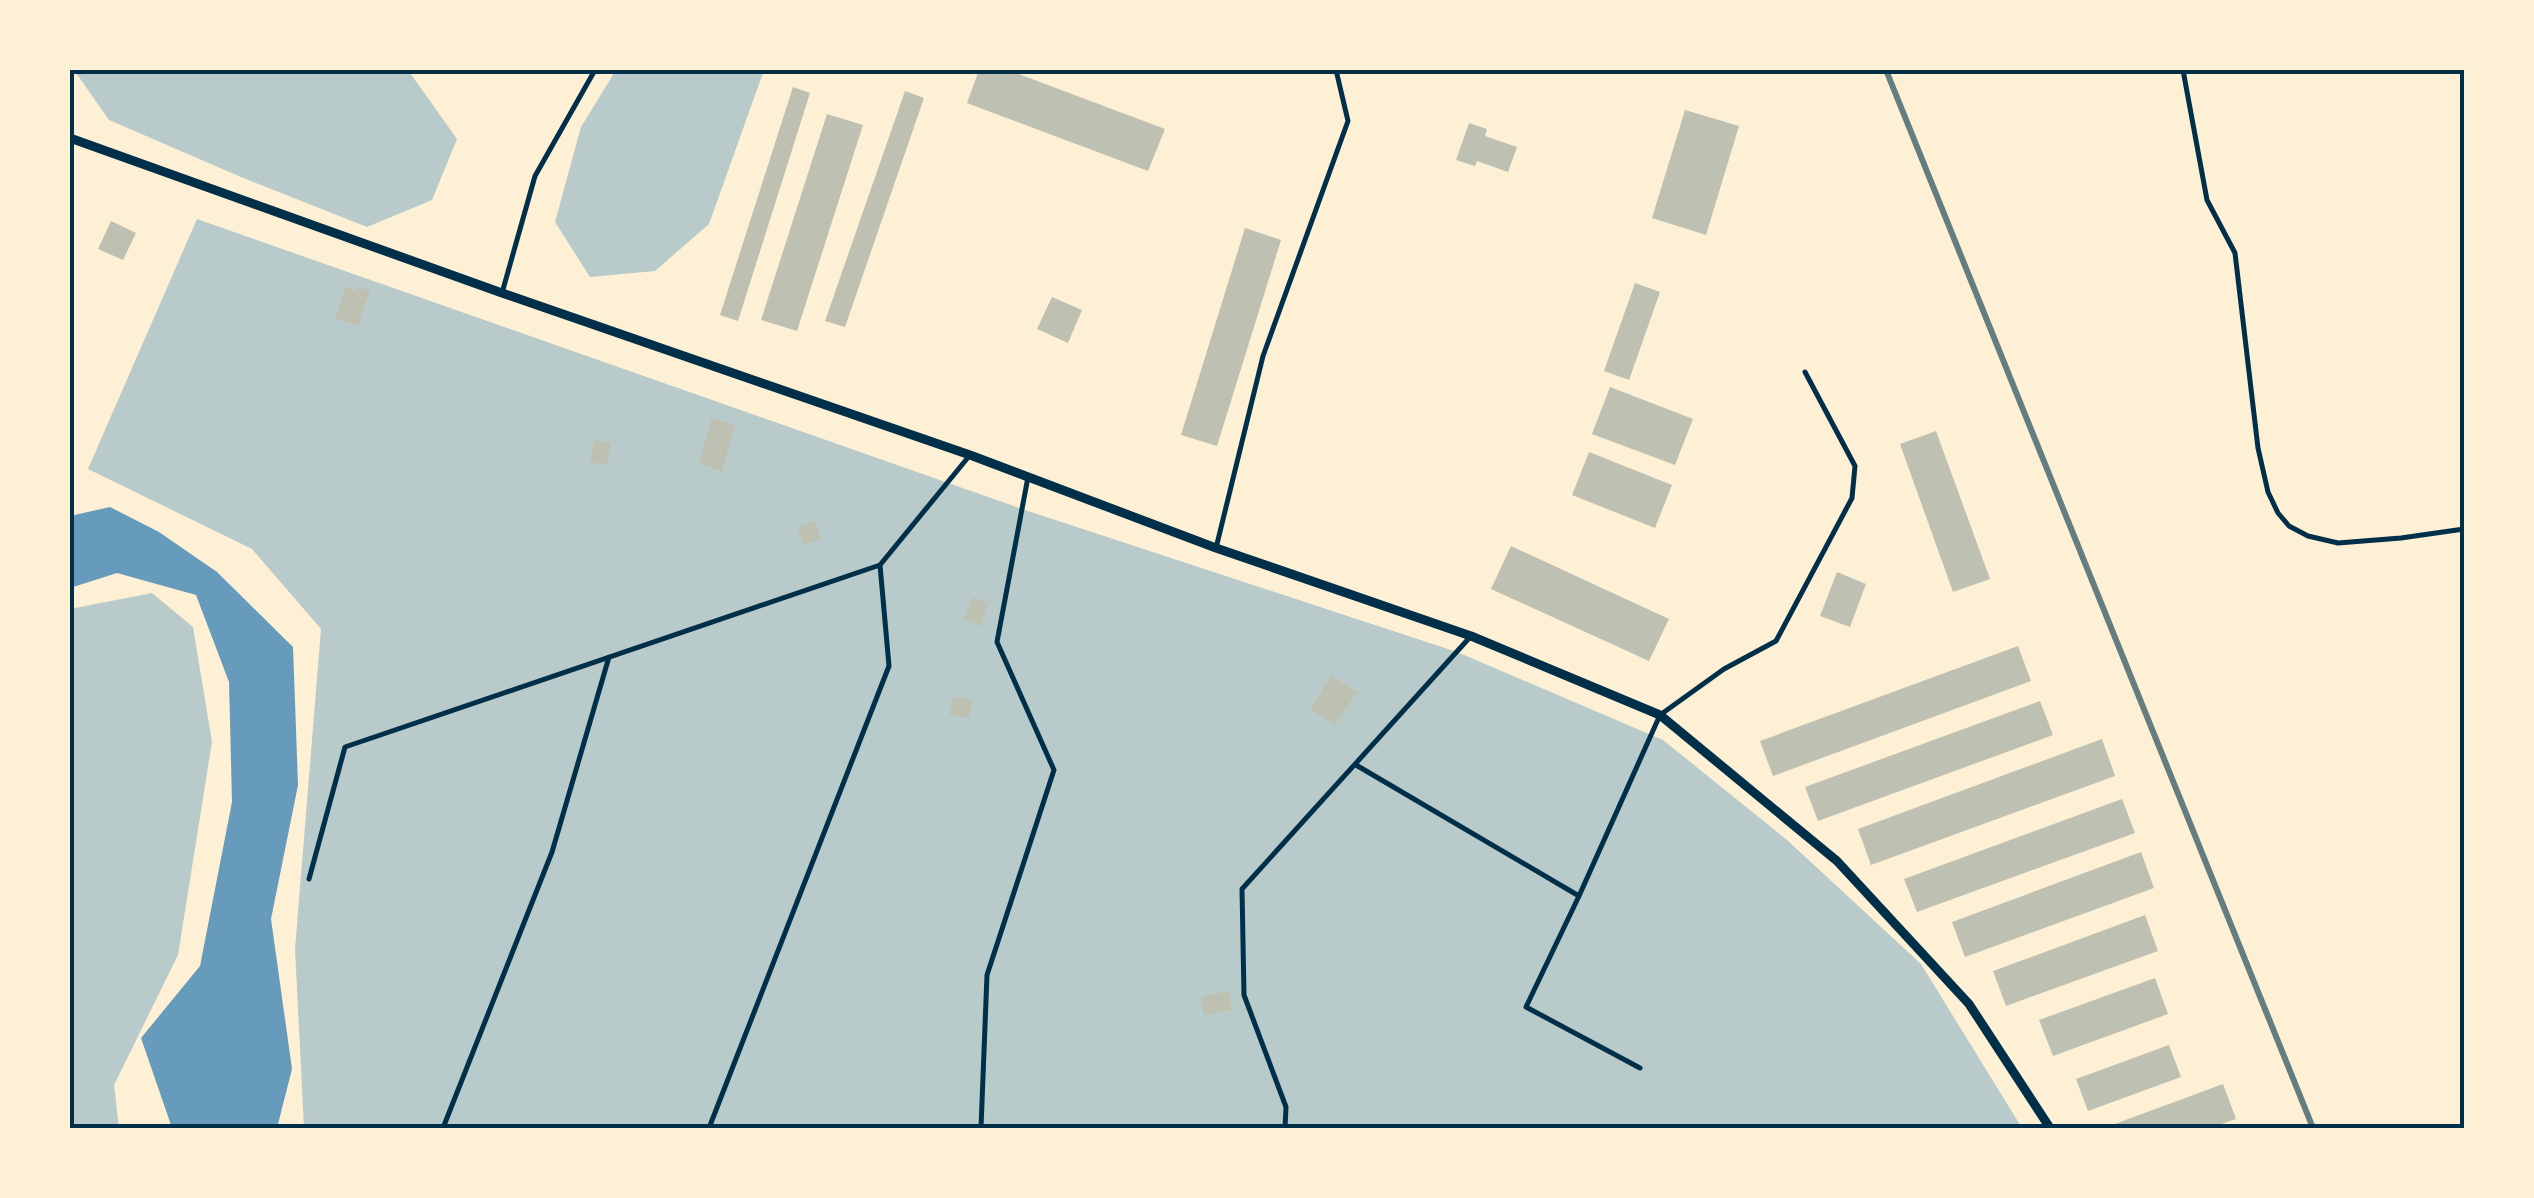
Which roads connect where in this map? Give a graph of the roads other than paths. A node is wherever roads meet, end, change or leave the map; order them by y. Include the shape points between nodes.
1 (595, 70) edge
2 (1336, 70) edge
3 (2183, 70) edge
4 (70, 138) edge
5 (502, 293) junction
6 (1805, 372) dead end
7 (970, 455) junction
8 (1028, 477) junction
9 (2464, 528) edge
10 (1216, 548) junction
11 (880, 565) junction
12 (1471, 636) junction
13 (609, 657) junction
14 (1660, 715) junction
15 (1356, 765) junction
16 (309, 879) dead end
17 (1579, 896) junction
18 (1640, 1068) dead end
19 (442, 1128) edge
20 (709, 1128) edge
21 (981, 1128) edge
22 (1285, 1128) edge
23 (2050, 1128) edge

1 - 5 lane via 535,176
2 - 10 lane via 1348,121 1263,356
3 - 9 lane via 2207,200 2235,253 2258,448 2278,513 2288,526 2338,543
4 - 5 street
5 - 7 street
6 - 14 lane via 1855,466 1852,498 1776,641
7 - 8 street
7 - 11 lane
8 - 10 street
8 - 21 lane via 997,642 1054,770 987,974
10 - 12 street
11 - 13 lane
11 - 20 lane via 889,666
12 - 14 street
12 - 15 lane
13 - 16 lane via 344,747
13 - 19 lane via 552,852
14 - 17 lane
14 - 23 street via 1837,861 1969,1004
15 - 17 lane
15 - 22 lane via 1242,889 1244,995 1286,1107
17 - 18 lane via 1526,1007

